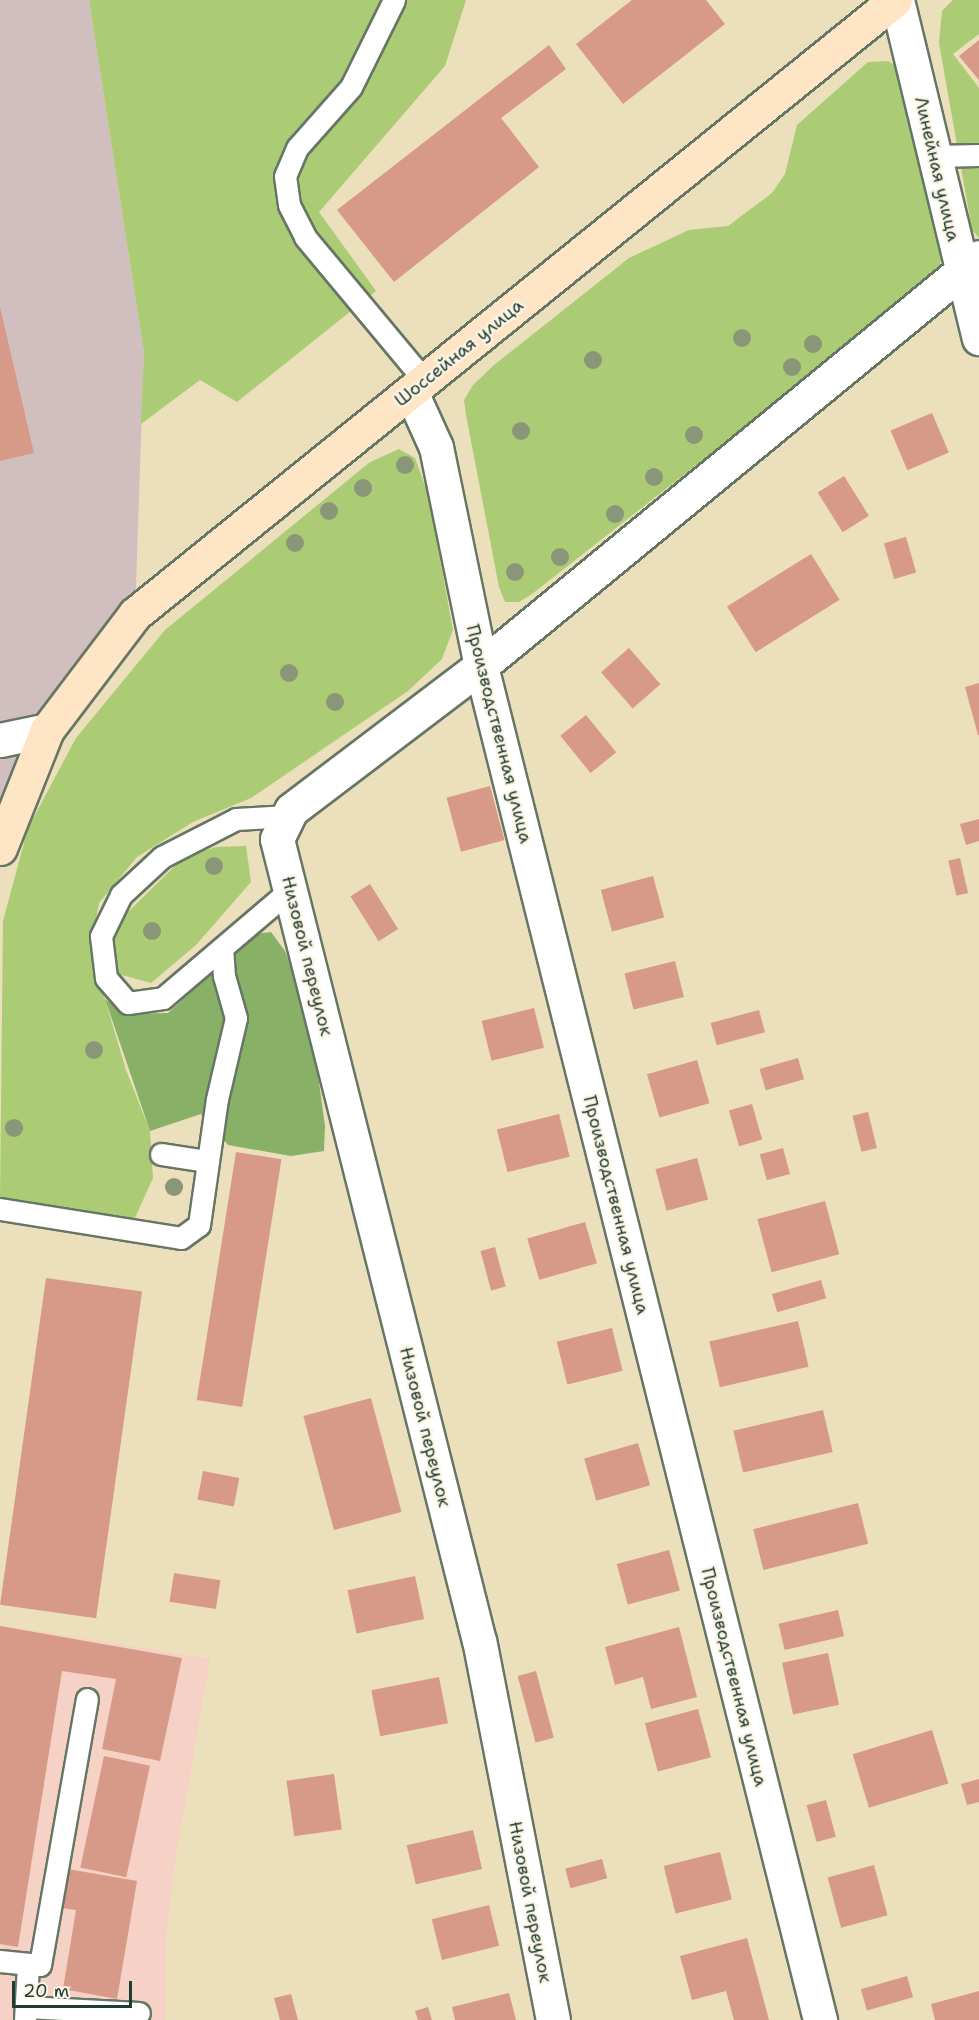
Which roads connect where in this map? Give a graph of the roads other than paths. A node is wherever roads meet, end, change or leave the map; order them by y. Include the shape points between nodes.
1 (394, 0) edge
2 (896, 0) edge
3 (979, 155) edge
4 (934, 156) junction
5 (970, 264) edge
6 (979, 338) edge
7 (418, 387) junction
8 (481, 666) junction
9 (47, 730) junction
10 (0, 740) edge
11 (283, 827) junction
12 (0, 848) edge
13 (290, 890) junction
14 (222, 949) junction
15 (161, 1154) dead end
16 (206, 1161) junction
17 (0, 1209) edge
18 (87, 1699) dead end
19 (0, 1961) edge
20 (28, 1964) junction
21 (139, 2013) dead end
22 (26, 2014) edge
23 (553, 2020) edge
24 (820, 2020) edge

1 - 7 lane via 351,87 297,148 285,176 289,205 305,237
2 - 4 street, Линейная улица
2 - 7 main road, Шоссейная улица
3 - 4 lane
4 - 5 street, Линейная улица
5 - 6 street, Линейная улица
5 - 8 street
7 - 8 street, Производственная улица via 436,447
7 - 9 main road, Шоссейная улица via 135,614
8 - 11 street
8 - 24 street, Производственная улица
9 - 10 street
9 - 12 main road, Шоссейная улица
11 - 13 street, Низовой переулок
11 - 14 lane via 236,819 162,857 121,895 101,936 106,978 128,1003 163,998
13 - 14 lane
13 - 23 street, Низовой переулок via 479,1641
14 - 16 lane via 224,976 236,1018
15 - 16 lane
16 - 17 lane via 199,1225 181,1238
18 - 20 lane via 40,1965
19 - 20 lane
20 - 22 lane
21 - 22 lane

